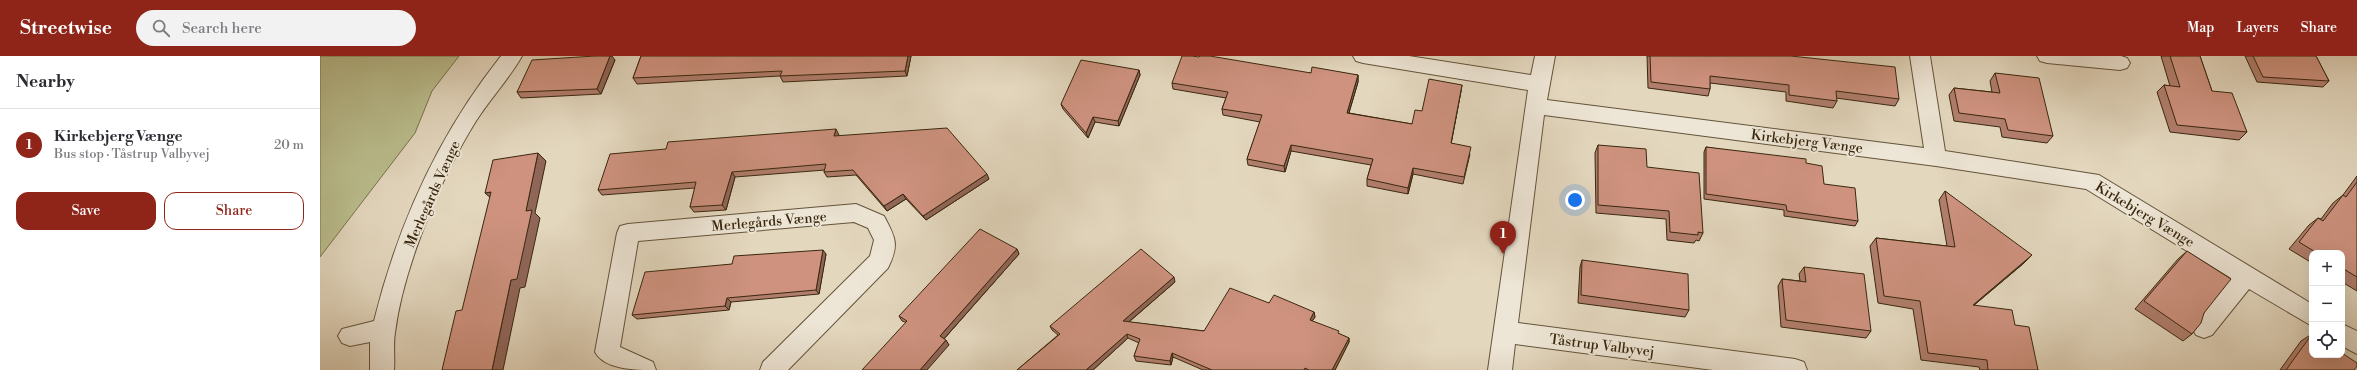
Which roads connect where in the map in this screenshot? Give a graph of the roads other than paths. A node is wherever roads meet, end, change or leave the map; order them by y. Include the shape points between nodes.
1 (512, 56) edge
2 (1363, 56) edge
3 (1544, 56) edge
4 (1920, 56) edge
5 (2047, 56) edge
6 (2120, 64) dead end
7 (1538, 84) junction
8 (1535, 106) junction
9 (1936, 158) junction
10 (2246, 276) junction
11 (2309, 314) edge
12 (2204, 328) edge
13 (384, 329) junction
14 (1505, 332) junction
15 (350, 336) dead end
16 (2345, 336) edge
17 (2357, 343) edge
18 (382, 370) edge
19 (644, 370) edge
20 (772, 370) edge
21 (1500, 370) edge
22 (1795, 370) edge

1 - 13 street, Merlegårds Vænge via 488,84 449,149 410,237
2 - 7 street
3 - 7 street
4 - 9 street
5 - 6 street
7 - 8 street
8 - 9 street, Kirkebjerg Vænge
8 - 14 street
9 - 10 street, Kirkebjerg Vænge via 2091,181
10 - 11 street, Kirkebjerg Vænge
10 - 12 street
13 - 15 street
13 - 18 street, Merlegårds Vænge
14 - 21 street
14 - 22 street, Tåstrup Valbyvej
16 - 17 street
19 - 20 street, Merlegårds Vænge via 607,352 628,233 856,214 876,222 885,240 880,261

